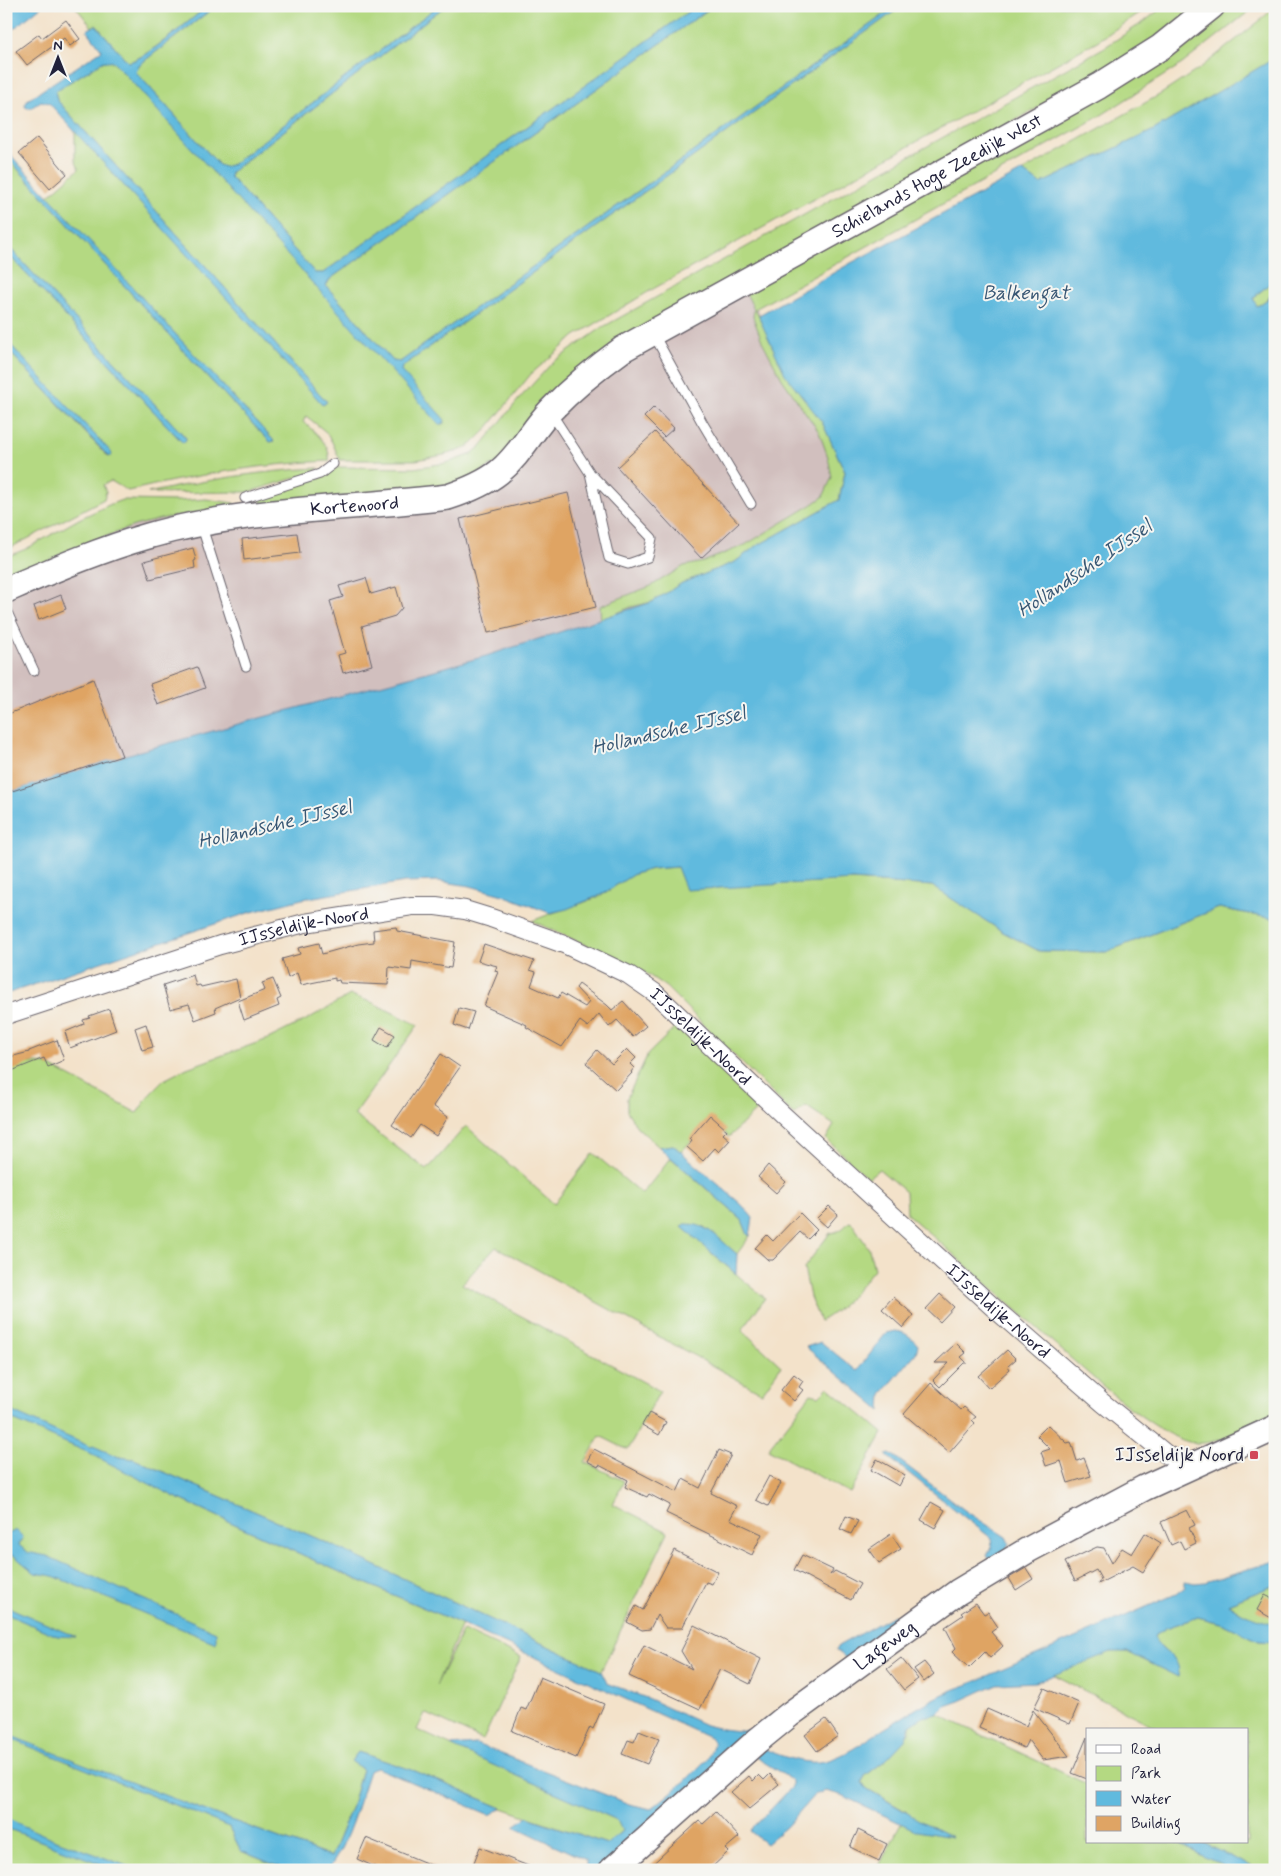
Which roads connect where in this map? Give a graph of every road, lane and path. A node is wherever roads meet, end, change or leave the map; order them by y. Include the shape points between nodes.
1 (1212, 6) edge
2 (653, 333) junction
3 (550, 411) junction
4 (333, 464) dead end
5 (590, 473) junction
6 (245, 498) dead end
7 (751, 504) dead end
8 (200, 524) junction
9 (6, 590) edge
10 (6, 610) edge
11 (246, 666) dead end
12 (34, 671) dead end
13 (6, 1015) edge
14 (1275, 1428) edge
15 (1191, 1467) junction
16 (612, 1870) edge

1 - 2 street, Schielands Hoge Zeedijk West via 1161,46 1099,86
2 - 3 street, Kortenoord via 595,369
2 - 7 lane
3 - 5 lane
3 - 8 street, Kortenoord via 499,472 476,487 448,497 248,516
4 - 6 lane via 320,474
5 - 5 lane via 652,538 648,557 628,564 609,558
8 - 9 street, Kortenoord via 149,535 110,548
8 - 11 lane
10 - 12 lane
13 - 15 street, IJsseldijk-Noord via 220,945 305,923 412,906 464,910 564,944 629,975 654,993 783,1116 995,1309 1166,1454
14 - 15 street
15 - 16 street, Lageweg via 1144,1488 1045,1541 958,1592 789,1715

